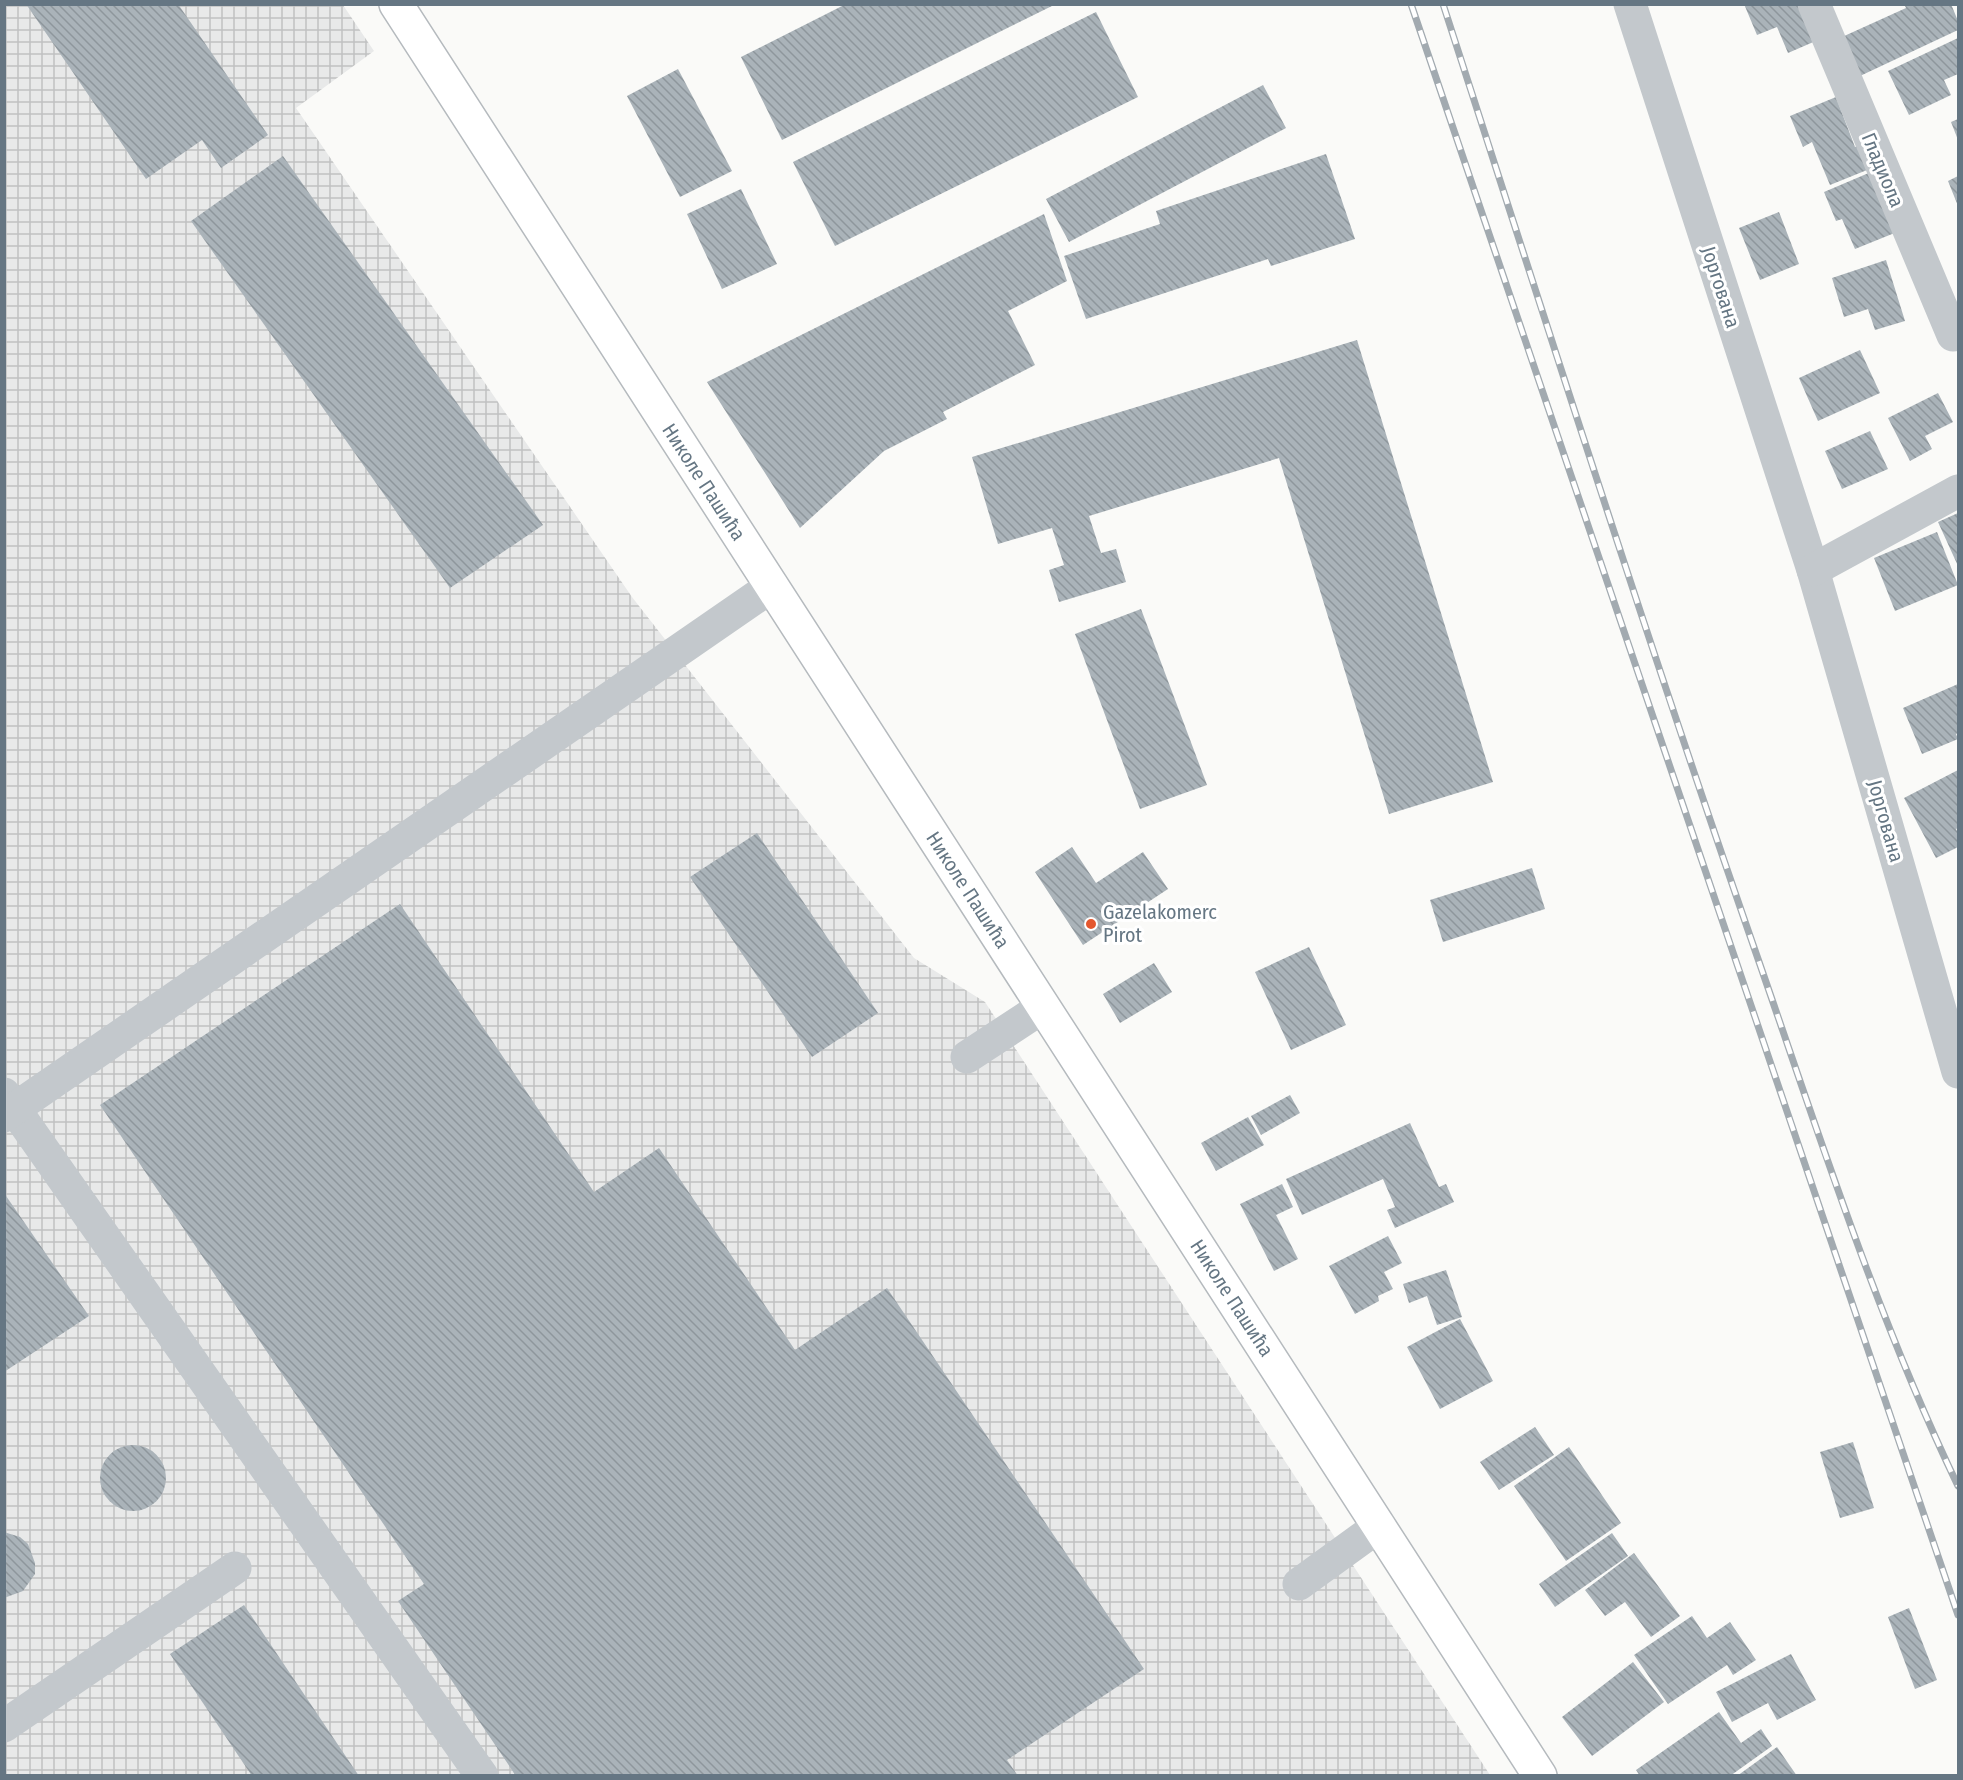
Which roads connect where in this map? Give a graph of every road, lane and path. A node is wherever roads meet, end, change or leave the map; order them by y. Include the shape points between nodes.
1 (396, 4) edge
2 (1814, 4) edge
3 (1639, 8) edge
4 (1953, 335) dead end
5 (1959, 491) edge
6 (1813, 570) junction
7 (772, 586) junction
8 (1043, 1007) junction
9 (967, 1057) dead end
10 (1959, 1072) edge
11 (8, 1106) edge
12 (1378, 1526) junction
13 (235, 1568) dead end
14 (1299, 1584) dead end
15 (4, 1726) edge
16 (482, 1776) edge
17 (1540, 1776) edge

1 - 7 main road, Николе Пашића
2 - 4 street, Гладиола
3 - 6 street, Јоргована
5 - 6 street
6 - 10 street, Јоргована
7 - 8 main road, Николе Пашића
7 - 11 street
8 - 9 street
8 - 12 main road, Николе Пашића
11 - 16 street
12 - 14 street
12 - 17 main road, Николе Пашића
13 - 15 street

